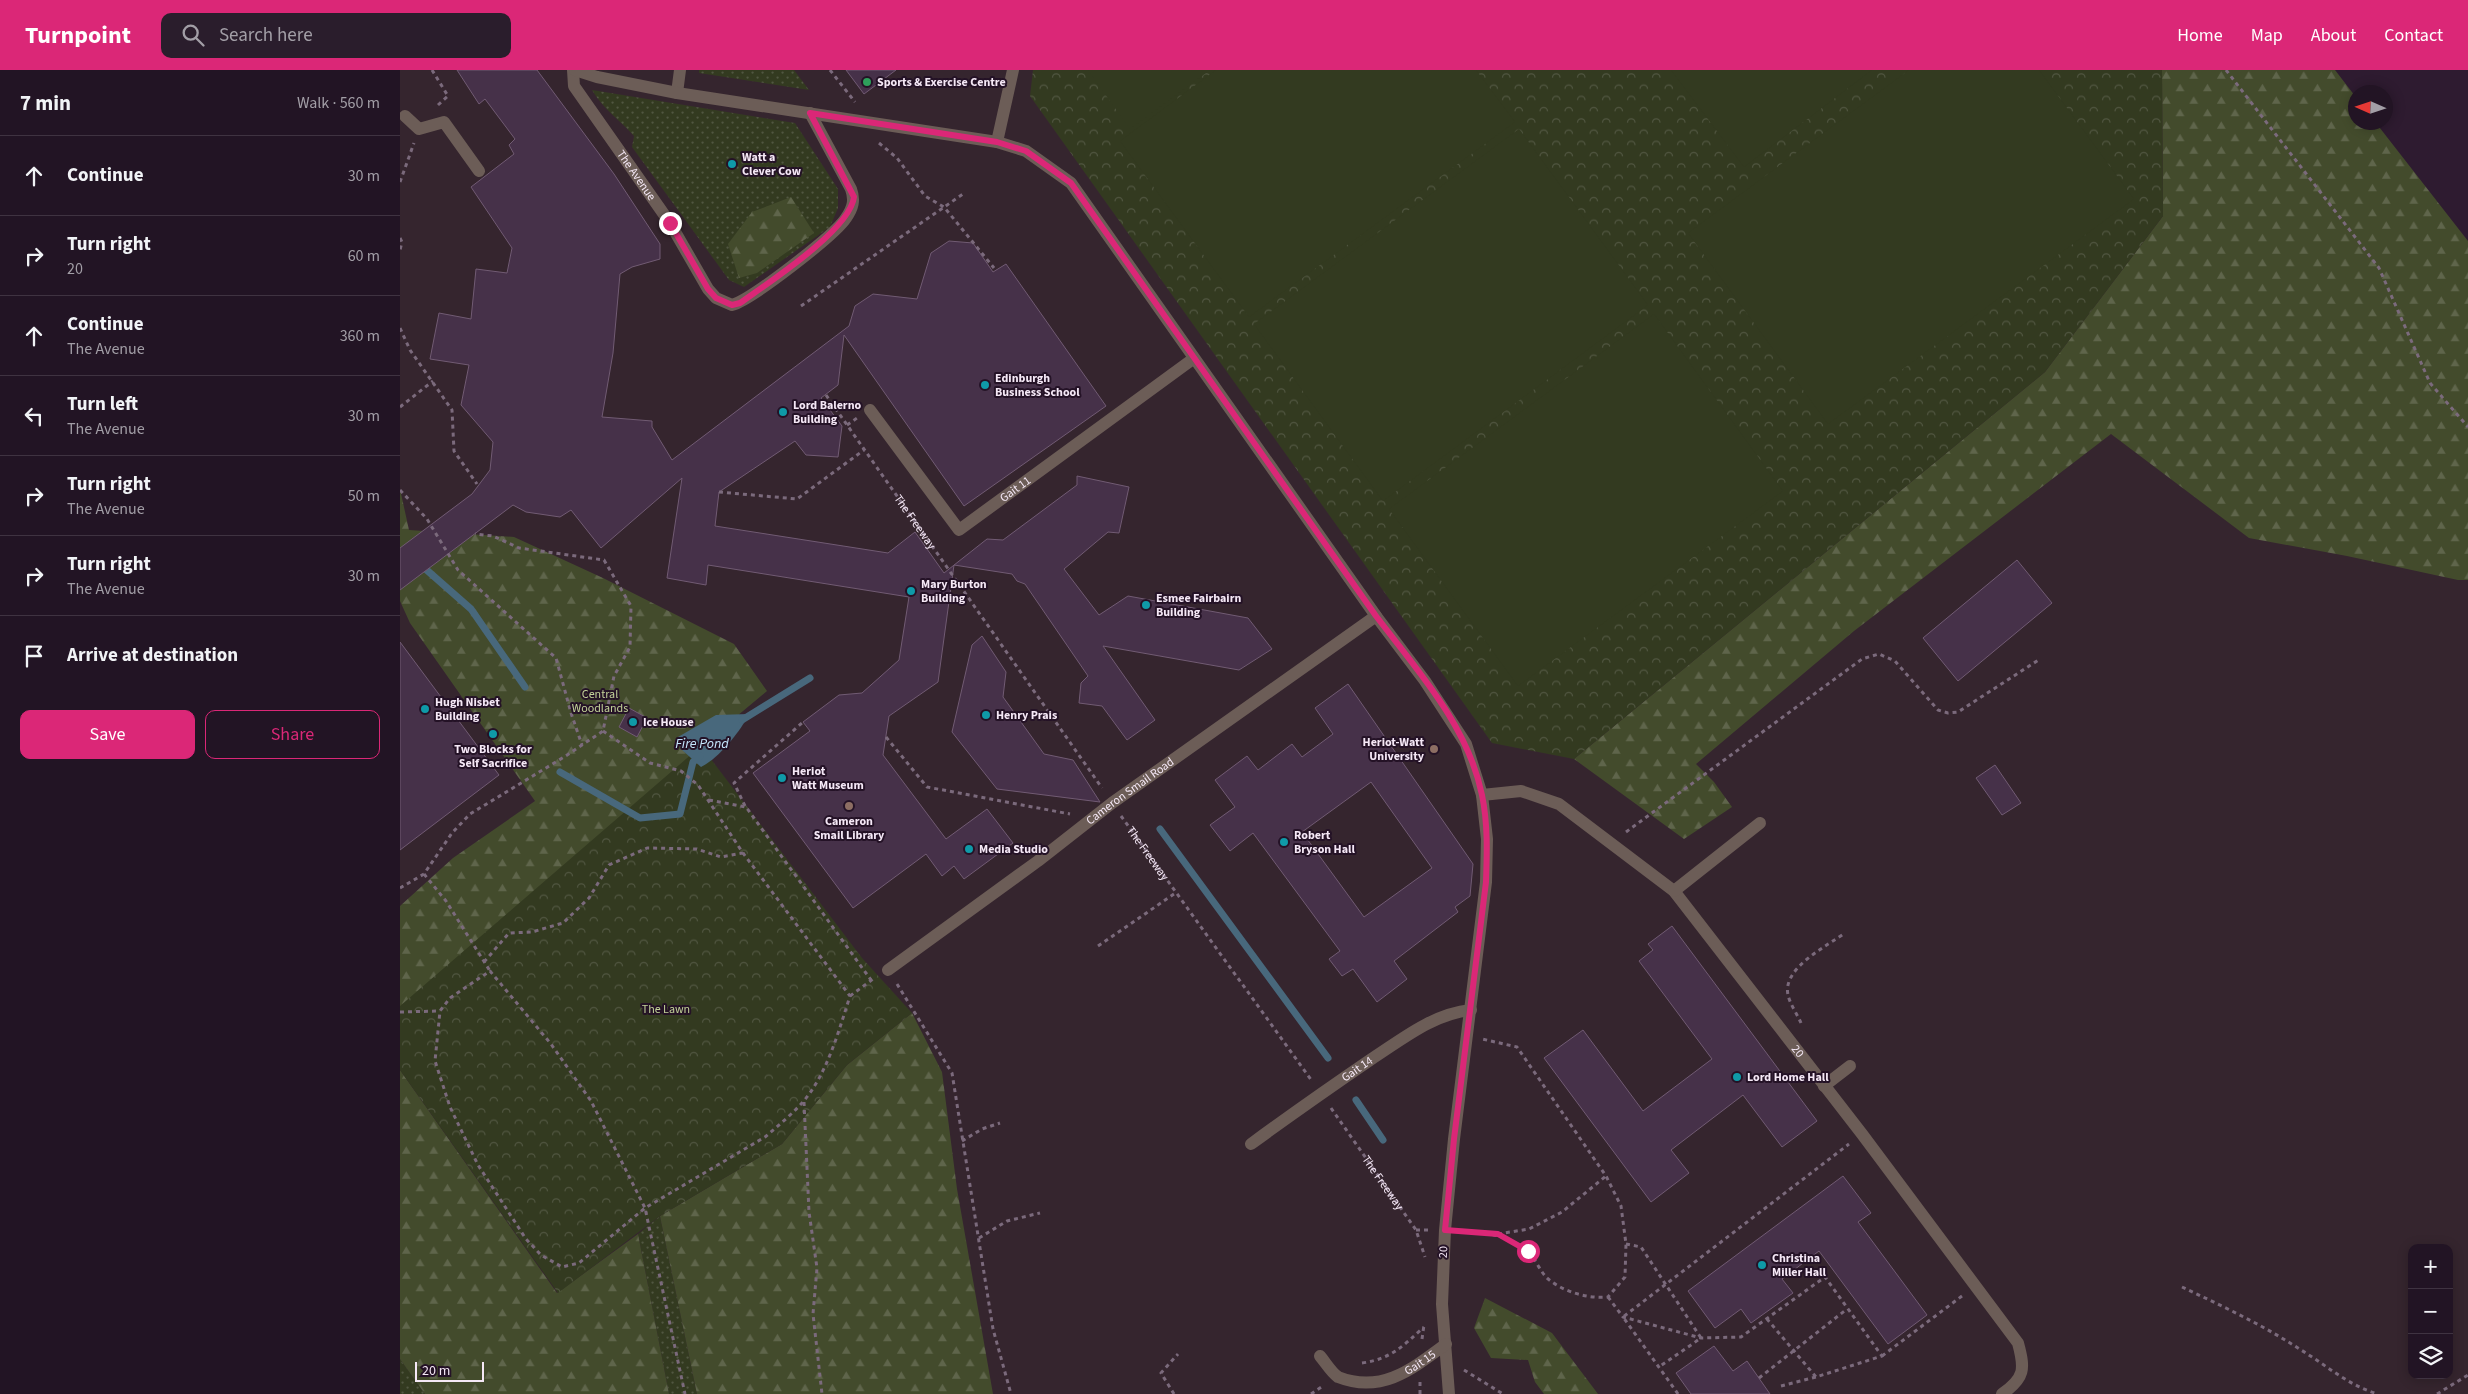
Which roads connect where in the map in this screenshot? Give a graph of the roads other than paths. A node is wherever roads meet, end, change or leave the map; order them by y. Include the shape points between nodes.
1 (574, 70) edge
2 (680, 70) edge
3 (1013, 70) edge
4 (677, 93) junction
5 (810, 113) junction
6 (402, 115) edge
7 (997, 142) junction
8 (479, 171) dead end
9 (1193, 359) junction
10 (870, 410) dead end
11 (1376, 616) junction
12 (1482, 794) junction
13 (1760, 823) dead end
14 (1674, 891) junction
15 (888, 970) road end
16 (1471, 1010) junction
17 (1850, 1066) dead end
18 (1824, 1086) junction
19 (1251, 1144) dead end
20 (1446, 1344) junction
21 (1320, 1356) dead end
22 (1449, 1394) edge
23 (2002, 1394) edge

1 - 4 street, The Avenue
1 - 5 street, The Avenue via 574,86 670,223 698,274 716,298 732,305 759,290 837,228 853,204 851,189
2 - 4 street
3 - 7 street
4 - 5 street, The Avenue
5 - 7 street, The Avenue
6 - 8 street via 419,129 444,122
7 - 9 street, The Avenue via 1026,151 1071,183
9 - 10 street, Gait 11 via 959,530
9 - 11 street, The Avenue
11 - 12 street, The Avenue via 1447,712 1466,744
11 - 15 street, Cameron Smail Road via 1112,803
12 - 14 street, 20 via 1521,792 1559,804
12 - 16 street, The Avenue via 1487,840 1486,882
13 - 14 street
14 - 18 street, 20
16 - 19 street, Gait 14 via 1452,1012 1430,1021 1320,1093
16 - 20 street, 20 via 1445,1230 1442,1304
17 - 18 street
18 - 23 street, 20 via 2018,1343 2024,1364 2018,1383
20 - 21 street, Gait 15 via 1384,1389 1368,1391 1337,1376
20 - 22 street

